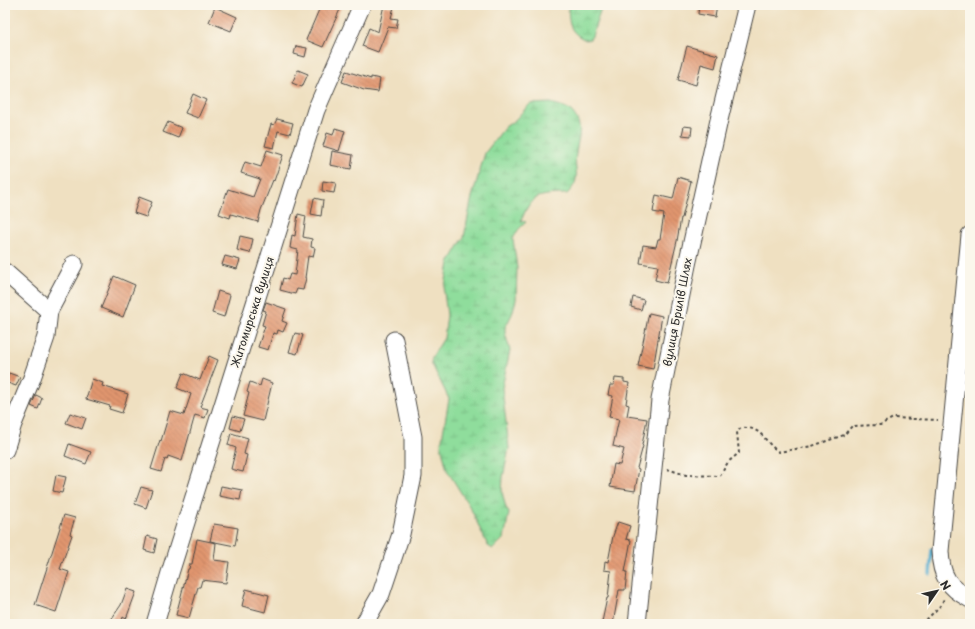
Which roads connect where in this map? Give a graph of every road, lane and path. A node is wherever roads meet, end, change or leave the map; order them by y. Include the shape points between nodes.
1 (362, 5) edge
2 (747, 5) edge
3 (970, 235) edge
4 (74, 264) dead end
5 (5, 272) edge
6 (49, 311) junction
7 (394, 340) dead end
8 (943, 421) dead end
9 (5, 450) edge
10 (653, 463) junction
11 (950, 586) junction
12 (970, 599) edge
13 (155, 624) edge
14 (364, 624) edge
15 (637, 624) edge
16 (922, 624) edge

1 - 13 street, Житомирська вулиця via 316,110
2 - 10 street, вулиця Брилів Шлях via 684,280 660,400
3 - 11 street via 940,550 941,566
4 - 6 street
5 - 6 street
6 - 9 street via 46,336
7 - 14 street via 413,437 413,476 401,534 381,594
8 - 10 path via 893,418 880,426 852,426 844,435 812,446 779,452 759,432 750,427 742,428 737,432 739,453 728,462 720,476 686,475
10 - 15 street, вулиця Брилів Шлях
11 - 12 street
11 - 16 path via 941,605

